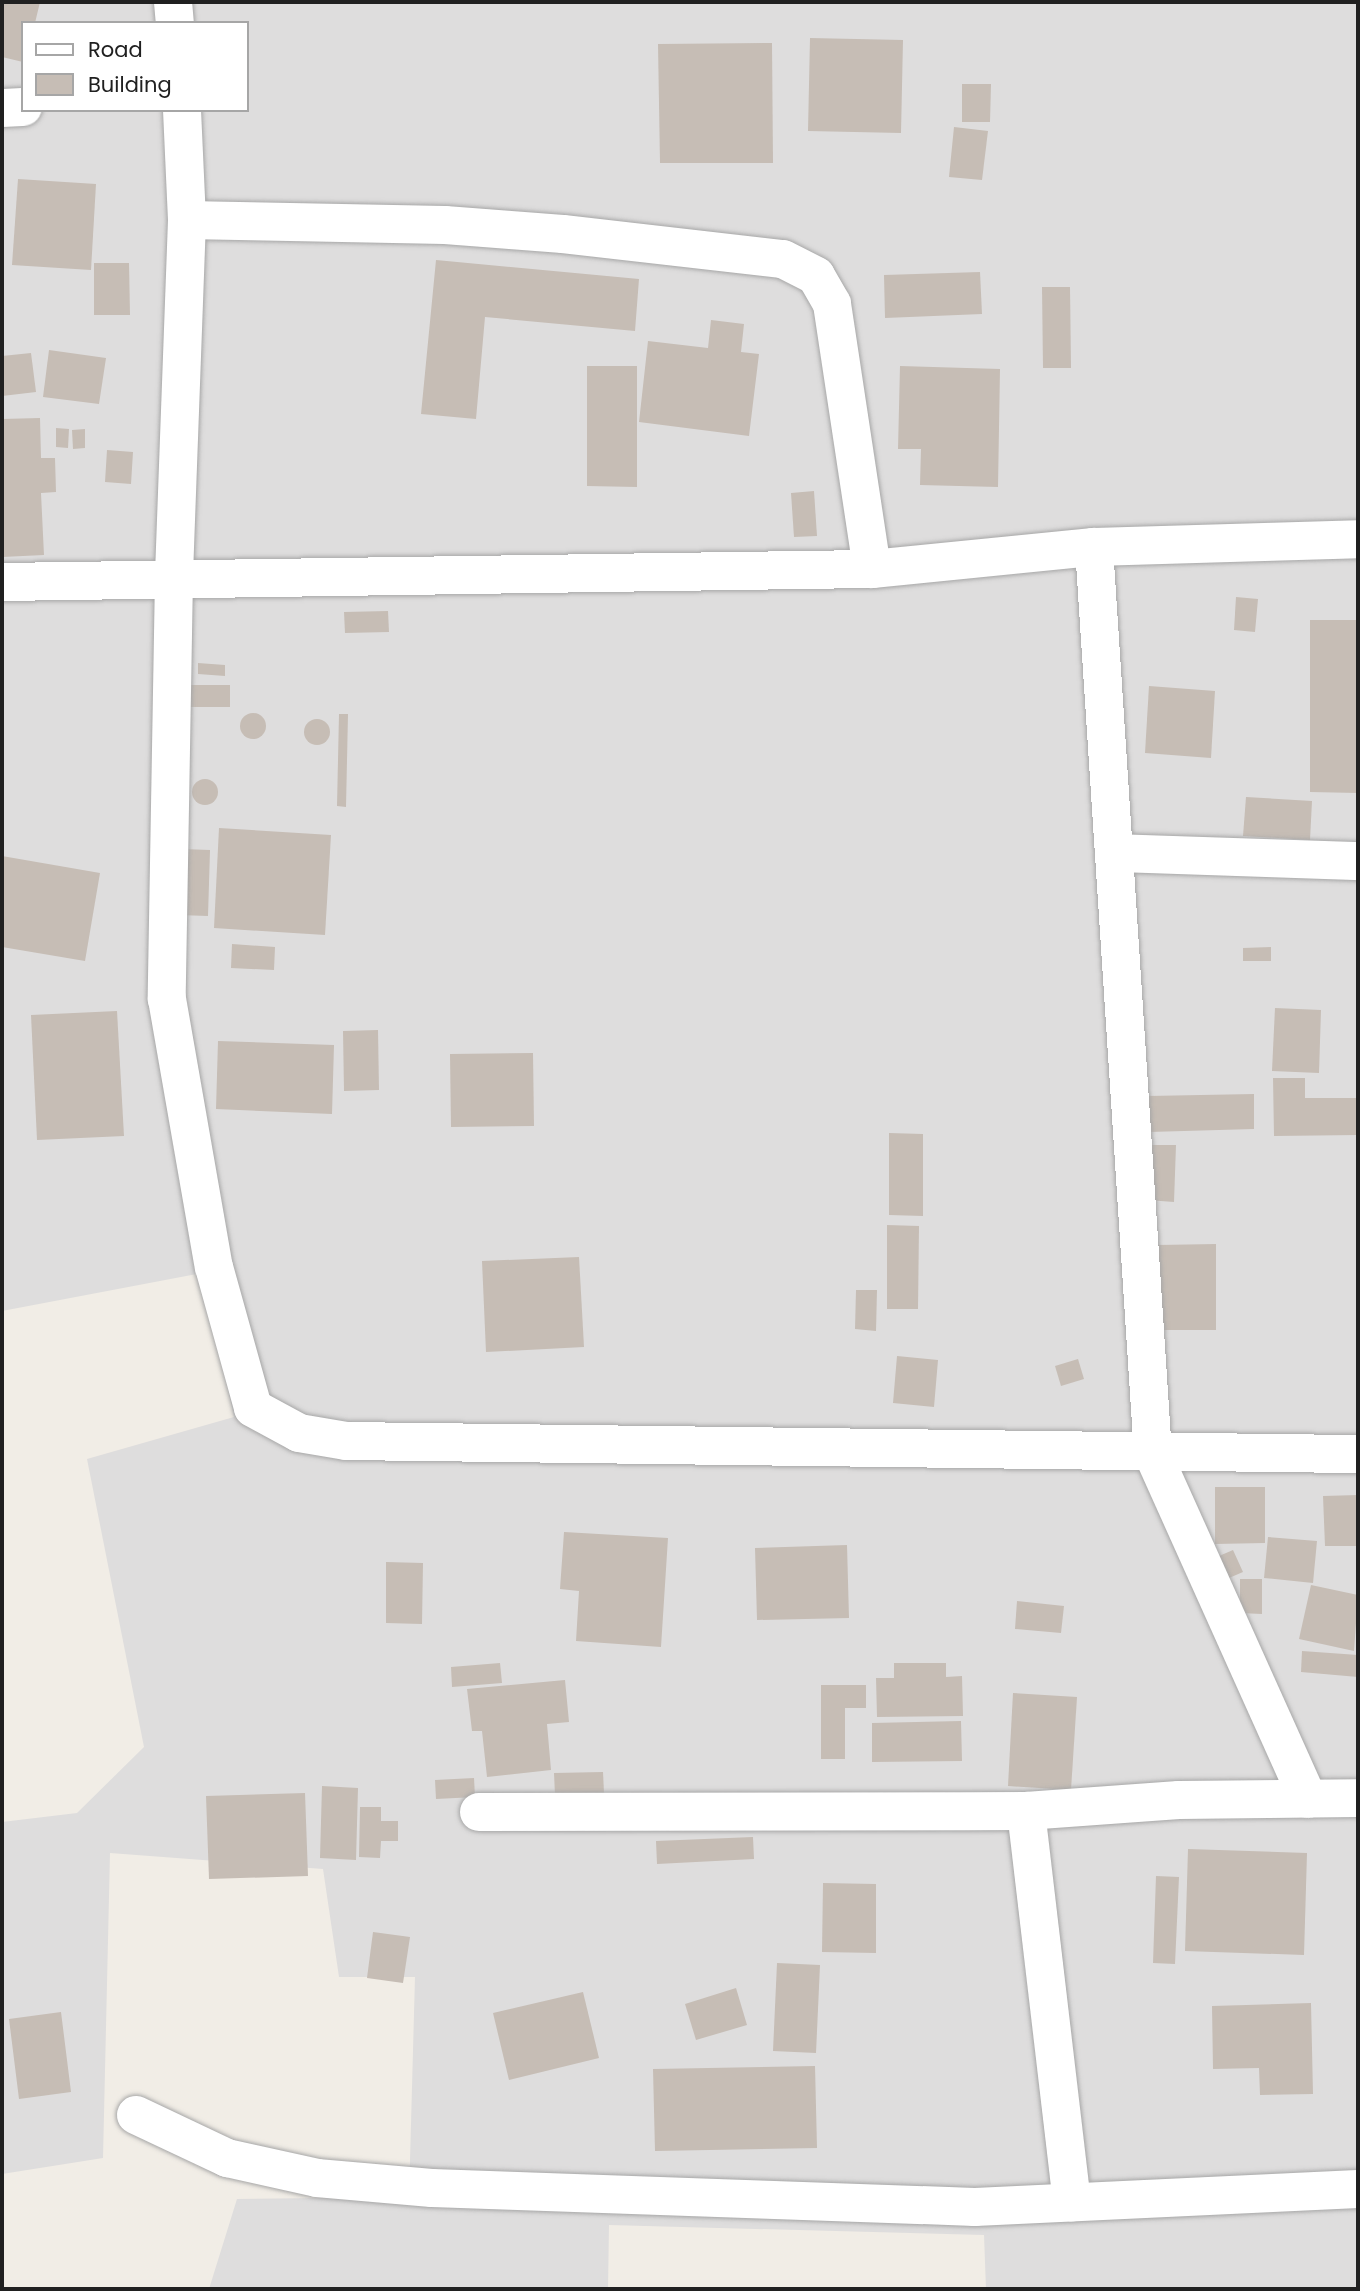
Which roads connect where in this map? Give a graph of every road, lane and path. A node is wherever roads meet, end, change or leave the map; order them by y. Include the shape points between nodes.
1 (173, 2) edge
2 (175, 21) edge
3 (21, 107) edge
4 (2, 108) edge
5 (182, 112) edge
6 (187, 220) junction
7 (1358, 539) edge
8 (1094, 547) junction
9 (872, 569) junction
10 (174, 577) junction
11 (2, 582) edge
12 (1116, 853) junction
13 (1358, 861) edge
14 (1153, 1454) junction
15 (1358, 1454) edge
16 (1358, 1798) edge
17 (1308, 1799) junction
18 (1026, 1811) junction
19 (480, 1812) dead end
20 (136, 2115) dead end
21 (1358, 2189) edge
22 (1072, 2202) junction

1 - 2 street
3 - 4 street
5 - 6 street
6 - 9 street via 445,225 783,259 816,276 832,304
6 - 10 street
7 - 8 street
8 - 9 street
8 - 12 street
9 - 10 street
10 - 11 street
10 - 14 street via 166,999 214,1267 253,1408 299,1433 346,1441
12 - 13 street
12 - 14 street
14 - 15 street
14 - 17 street
16 - 17 street
17 - 18 street via 1179,1800
18 - 19 street
18 - 22 street
20 - 22 street via 227,2158 317,2178 432,2188 975,2207
21 - 22 street

